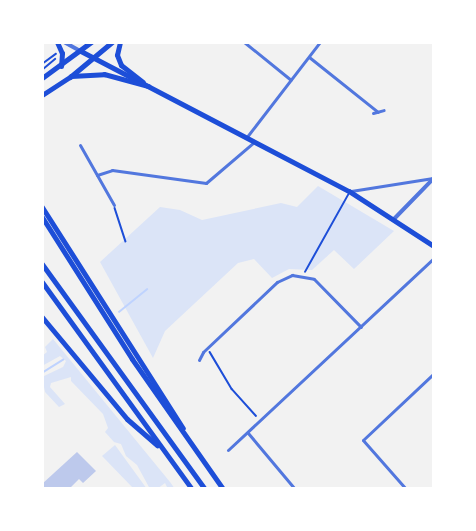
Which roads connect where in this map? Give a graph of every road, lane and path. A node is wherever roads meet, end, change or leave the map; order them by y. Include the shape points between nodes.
1 (57, 42) edge
2 (64, 42) edge
3 (92, 42) edge
4 (112, 42) edge
5 (120, 42) edge
6 (244, 42) edge
7 (320, 42) edge
8 (81, 51) junction
9 (59, 53) junction
10 (309, 57) junction
11 (94, 58) junction
12 (42, 64) edge
13 (61, 66) junction
14 (42, 69) edge
15 (70, 77) junction
16 (42, 78) edge
17 (291, 80) junction
18 (148, 86) junction
19 (42, 95) edge
20 (384, 110) dead end
21 (378, 112) junction
22 (373, 113) dead end
23 (246, 138) junction
24 (254, 142) junction
25 (80, 145) dead end
26 (97, 175) junction
27 (434, 178) edge
28 (349, 191) junction
29 (114, 205) joint
30 (42, 207) edge
31 (42, 217) edge
32 (394, 219) junction
33 (126, 241) dead end
34 (434, 246) edge
35 (434, 258) edge
36 (42, 264) edge
37 (304, 275) junction
38 (42, 282) edge
39 (42, 317) edge
40 (361, 327) junction
41 (207, 347) junction
42 (199, 360) dead end
43 (434, 373) edge
44 (261, 421) junction
45 (248, 433) junction
46 (192, 444) junction
47 (163, 450) junction
48 (228, 450) dead end
49 (192, 489) edge
50 (205, 489) edge
51 (223, 489) edge
52 (295, 489) edge
53 (406, 489) edge

1 - 9 highway
2 - 8 street
3 - 8 highway
4 - 11 highway
5 - 18 highway via 117,55 121,65
6 - 17 street
7 - 10 street
8 - 11 main road
8 - 13 highway
9 - 12 path
9 - 13 highway
9 - 14 path
10 - 17 street
10 - 21 street
11 - 15 highway
11 - 18 main road
13 - 16 highway
15 - 18 highway via 104,74
15 - 19 highway
17 - 23 street
18 - 23 main road
20 - 21 street
21 - 22 street
23 - 24 main road
24 - 26 street via 208,183 112,170
24 - 28 main road
25 - 26 street
26 - 29 street
27 - 28 street
27 - 32 street
28 - 32 main road
28 - 37 path
29 - 33 path
30 - 46 highway
31 - 46 highway via 132,359
32 - 34 main road
35 - 40 street
36 - 50 highway
37 - 40 street via 325,288
37 - 41 street via 292,275 277,282
38 - 47 highway
39 - 47 highway via 127,419
40 - 44 street
41 - 42 street
41 - 44 path via 232,389
43 - 53 street via 363,440
44 - 45 street
45 - 48 street
45 - 52 street
46 - 51 highway
47 - 49 highway

